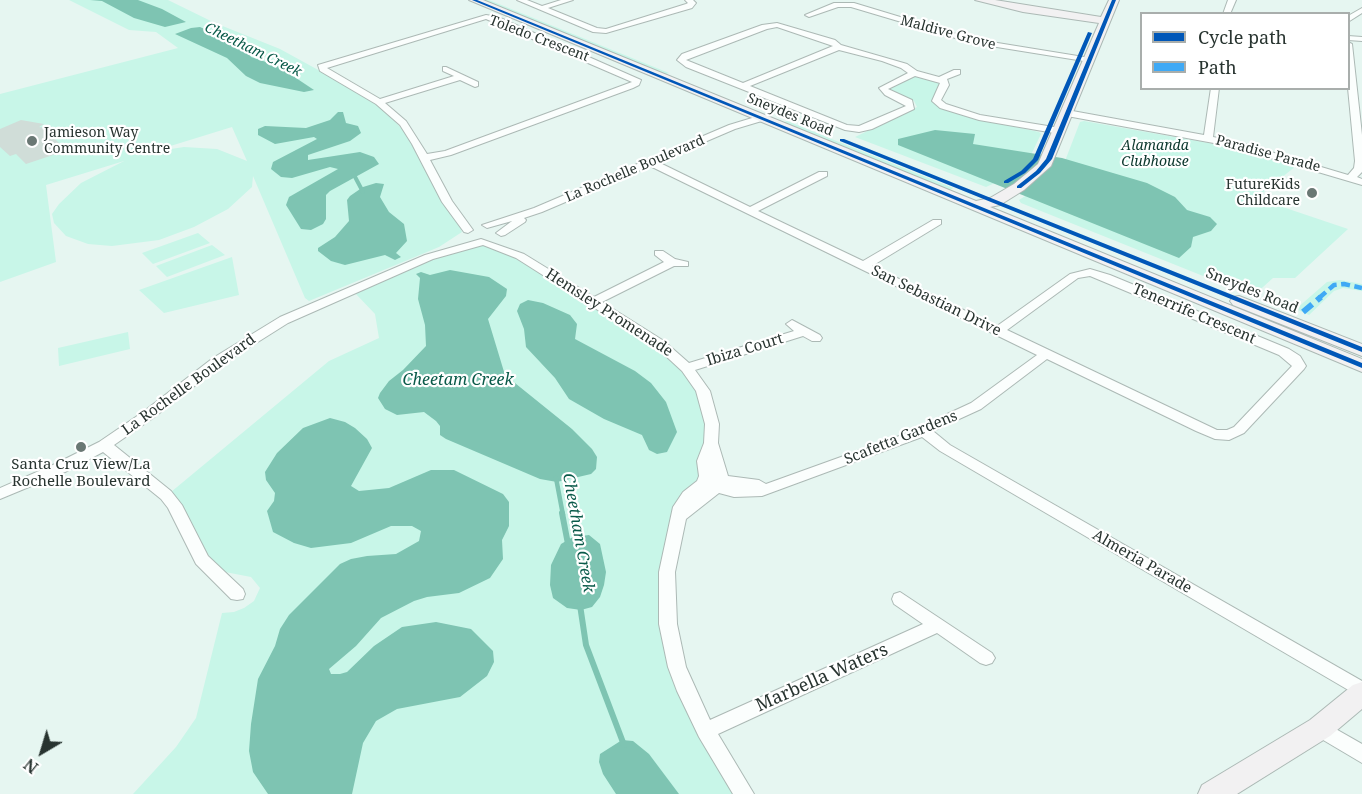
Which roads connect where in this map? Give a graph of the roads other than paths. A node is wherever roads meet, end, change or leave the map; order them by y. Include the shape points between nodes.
1 (474, 0) edge
2 (495, 0) edge
3 (521, 0) edge
4 (569, 0) edge
5 (689, 0) edge
6 (980, 0) edge
7 (1104, 0) edge
8 (1114, 0) edge
9 (542, 8) junction
10 (809, 15) dead end
11 (1101, 20) junction
12 (838, 47) junction
13 (1084, 59) junction
14 (1350, 61) edge
15 (446, 69) dead end
16 (957, 72) dead end
17 (914, 73) junction
18 (460, 77) junction
19 (1352, 78) junction
20 (941, 80) junction
21 (1362, 80) edge
22 (475, 84) dead end
23 (743, 86) junction
24 (1215, 90) edge
25 (379, 102) junction
26 (1061, 112) junction
27 (762, 115) junction
28 (1360, 127) edge
29 (1054, 130) junction
30 (1208, 138) junction
31 (424, 158) junction
32 (650, 162) junction
33 (825, 173) dead end
34 (1351, 178) junction
35 (1362, 182) edge
36 (991, 197) junction
37 (538, 210) junction
38 (750, 211) junction
39 (455, 212) junction
40 (938, 222) dead end
41 (485, 225) junction
42 (468, 231) junction
43 (501, 234) junction
44 (483, 242) junction
45 (660, 253) dead end
46 (520, 256) junction
47 (429, 257) junction
48 (863, 266) junction
49 (594, 302) junction
50 (792, 324) dead end
51 (998, 331) junction
52 (803, 332) junction
53 (816, 338) dead end
54 (1362, 350) edge
55 (1046, 354) junction
56 (1362, 366) edge
57 (687, 368) junction
58 (924, 431) junction
59 (1224, 435) joint
60 (104, 445) junction
61 (714, 482) junction
62 (0, 492) edge
63 (237, 594) dead end
64 (900, 600) dead end
65 (938, 625) junction
66 (986, 658) dead end
67 (1362, 692) edge
68 (1320, 728) junction
69 (706, 731) junction
70 (1362, 754) edge
71 (744, 794) edge
72 (1212, 794) edge

1 - 27 main road, Sneydes Road
2 - 27 main road, Sneydes Road
3 - 9 street
4 - 9 street
5 - 9 street via 689,6 606,31
6 - 11 main road
7 - 11 main road
8 - 11 main road
10 - 13 street, Maldive Grove via 837,5 851,5 972,41
11 - 13 main road
12 - 17 street via 904,66
12 - 23 street
12 - 23 street via 789,28 773,26 681,60
13 - 26 main road
14 - 19 street
15 - 18 street
16 - 20 street
17 - 20 street
17 - 23 street via 883,89 909,102 911,107 859,129
18 - 22 street
18 - 25 street
19 - 21 street
19 - 28 street
20 - 29 street via 945,85 936,101 943,106 979,117
24 - 30 street
25 - 31 street via 407,129
25 - 31 street, Toledo Crescent via 322,65 485,17 638,81 448,153
26 - 29 main road
26 - 30 street, Paradise Parade
27 - 32 street, La Rochelle Boulevard
27 - 36 main road, Sneydes Road
28 - 34 street via 1360,166
29 - 36 main road via 1038,172
30 - 34 street, Paradise Parade
31 - 39 street
32 - 37 street, La Rochelle Boulevard
32 - 38 street, San Sebastian Drive
33 - 38 street
34 - 35 street, Paradise Parade
36 - 54 main road, Sneydes Road
36 - 56 main road, Sneydes Road
37 - 41 street, La Rochelle Boulevard
37 - 43 street, La Rochelle Boulevard
38 - 48 street, San Sebastian Drive
39 - 41 street
39 - 42 street
40 - 48 street
41 - 42 street, La Rochelle Boulevard
41 - 43 street, Hemsley Promenade via 499,228
42 - 44 street, Hemsley Promenade via 469,239
42 - 47 street, La Rochelle Boulevard
43 - 44 street, La Rochelle Boulevard
43 - 46 street, Hemsley Promenade
44 - 46 street, Hemsley Promenade
44 - 47 street, La Rochelle Boulevard
45 - 49 street via 678,263
46 - 49 street, Hemsley Promenade
47 - 60 street, La Rochelle Boulevard via 319,303 260,334 204,370
48 - 51 street, San Sebastian Drive
49 - 57 street, Hemsley Promenade via 660,344
50 - 52 street, Ibiza Court
51 - 55 street, San Sebastian Drive
51 - 59 street, Tenerrife Crescent via 1074,276 1090,272 1295,359 1297,370 1239,430
52 - 53 street, Ibiza Court
52 - 57 street, Ibiza Court
55 - 58 street, Scafetta Gardens via 976,406
55 - 59 street, San Sebastian Drive via 1208,432
57 - 61 street, Hemsley Promenade via 703,392 712,424
58 - 61 street, Scafetta Gardens via 753,492 734,492
58 - 67 street, Almeria Parade via 945,448
60 - 62 street, La Rochelle Boulevard
60 - 63 street via 166,495 202,560
61 - 69 street via 681,517 667,572 668,624 677,667
64 - 65 street
65 - 66 street
65 - 69 street, Marbella Waters
67 - 68 main road
68 - 70 street
68 - 72 main road
69 - 71 street

